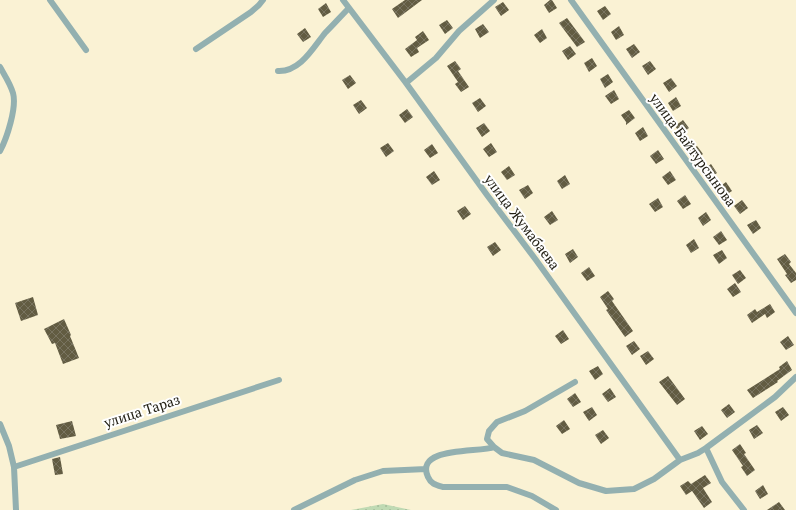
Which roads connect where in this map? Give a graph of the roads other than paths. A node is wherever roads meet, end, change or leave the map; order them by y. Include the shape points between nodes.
1 (50, 0) edge
2 (263, 0) edge
3 (344, 0) edge
4 (494, 0) edge
5 (570, 0) edge
6 (349, 8) junction
7 (196, 48) dead end
8 (86, 50) dead end
9 (0, 67) edge
10 (278, 71) dead end
11 (406, 83) junction
12 (0, 151) edge
13 (796, 313) edge
14 (796, 377) edge
15 (279, 380) dead end
16 (575, 382) dead end
17 (0, 424) edge
18 (494, 447) junction
19 (706, 448) junction
20 (680, 460) junction
21 (14, 467) junction
22 (426, 469) junction
23 (16, 510) edge
24 (294, 510) edge
25 (556, 510) edge
26 (744, 510) edge

1 - 8 street
2 - 7 street via 251,12
3 - 6 street, улица Жумабаева
4 - 11 street via 459,31 436,58
5 - 13 street, улица Байтурсынова
6 - 10 street via 296,66 286,72
6 - 11 street, улица Жумабаева
9 - 12 street via 14,94 12,119
11 - 20 street, улица Жумабаева
14 - 19 street via 775,397
15 - 21 street, улица Тараз
16 - 18 street via 525,411 496,422 487,439
17 - 21 street
18 - 20 street via 502,453 534,460 579,483 606,491 634,490
18 - 22 street via 488,450 447,452 430,461
19 - 20 street
19 - 26 street via 722,482
21 - 23 street
22 - 24 street via 382,471 355,480
22 - 25 street via 434,485 507,487 532,496

